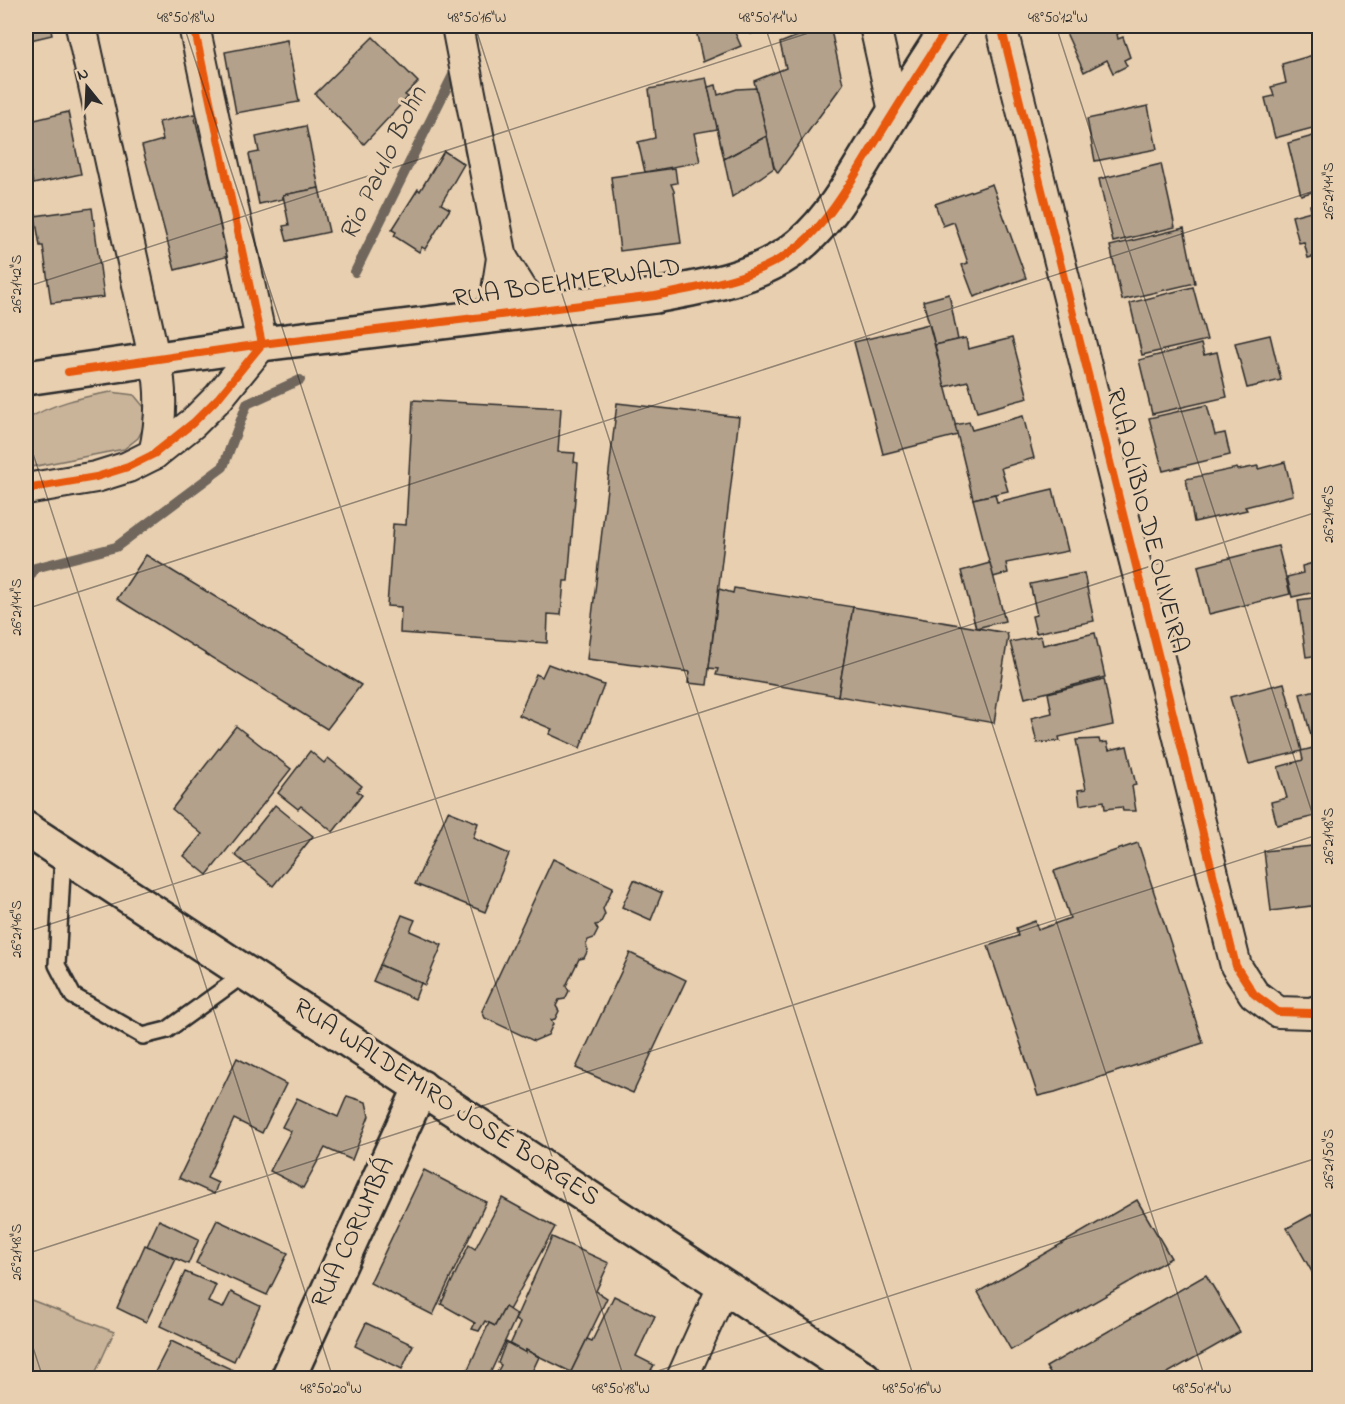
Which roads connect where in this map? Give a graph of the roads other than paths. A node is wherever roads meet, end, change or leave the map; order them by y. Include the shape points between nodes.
1 (81, 26) edge
2 (194, 26) edge
3 (457, 26) edge
4 (875, 26) edge
5 (949, 26) edge
6 (1001, 26) edge
7 (894, 111) junction
8 (502, 258) junction
9 (542, 310) junction
10 (490, 317) junction
11 (262, 344) junction
12 (153, 360) junction
13 (68, 372) junction
14 (26, 378) edge
15 (26, 396) edge
16 (154, 454) junction
17 (26, 489) edge
18 (26, 830) edge
19 (63, 854) junction
20 (246, 973) junction
21 (1320, 1010) edge
22 (421, 1087) junction
23 (724, 1285) junction
24 (288, 1378) edge
25 (682, 1378) edge
26 (864, 1378) edge

1 - 12 street
2 - 11 street
3 - 8 street
4 - 7 street
5 - 7 main road, RUA BOEHMERWALD
6 - 21 street, RUA OLÍBIO DE OLIVEIRA via 1236,966 1254,994 1278,1012
7 - 9 main road, RUA BOEHMERWALD via 839,200 790,253 755,271 710,285
8 - 9 street via 522,290
8 - 10 street
9 - 10 main road, RUA BOEHMERWALD
10 - 11 main road, RUA BOEHMERWALD
11 - 12 main road, RUA BOEHMERWALD
11 - 16 street via 219,397
12 - 13 main road, RUA BOEHMERWALD
12 - 16 street via 161,403
13 - 14 main road, RUA BOEHMERWALD
13 - 15 main road, RUA BOEHMERWALD
16 - 17 street via 96,477
18 - 19 main road, RUA WALDEMIRO JOSÉ BORGES
19 - 20 main road, RUA WALDEMIRO JOSÉ BORGES
19 - 20 lane via 57,965 73,996 143,1036 166,1030
20 - 22 main road, RUA WALDEMIRO JOSÉ BORGES
22 - 23 main road, RUA WALDEMIRO JOSÉ BORGES
22 - 24 main road, RUA CORUMBÁ
23 - 25 street
23 - 26 main road, RUA WALDEMIRO JOSÉ BORGES

